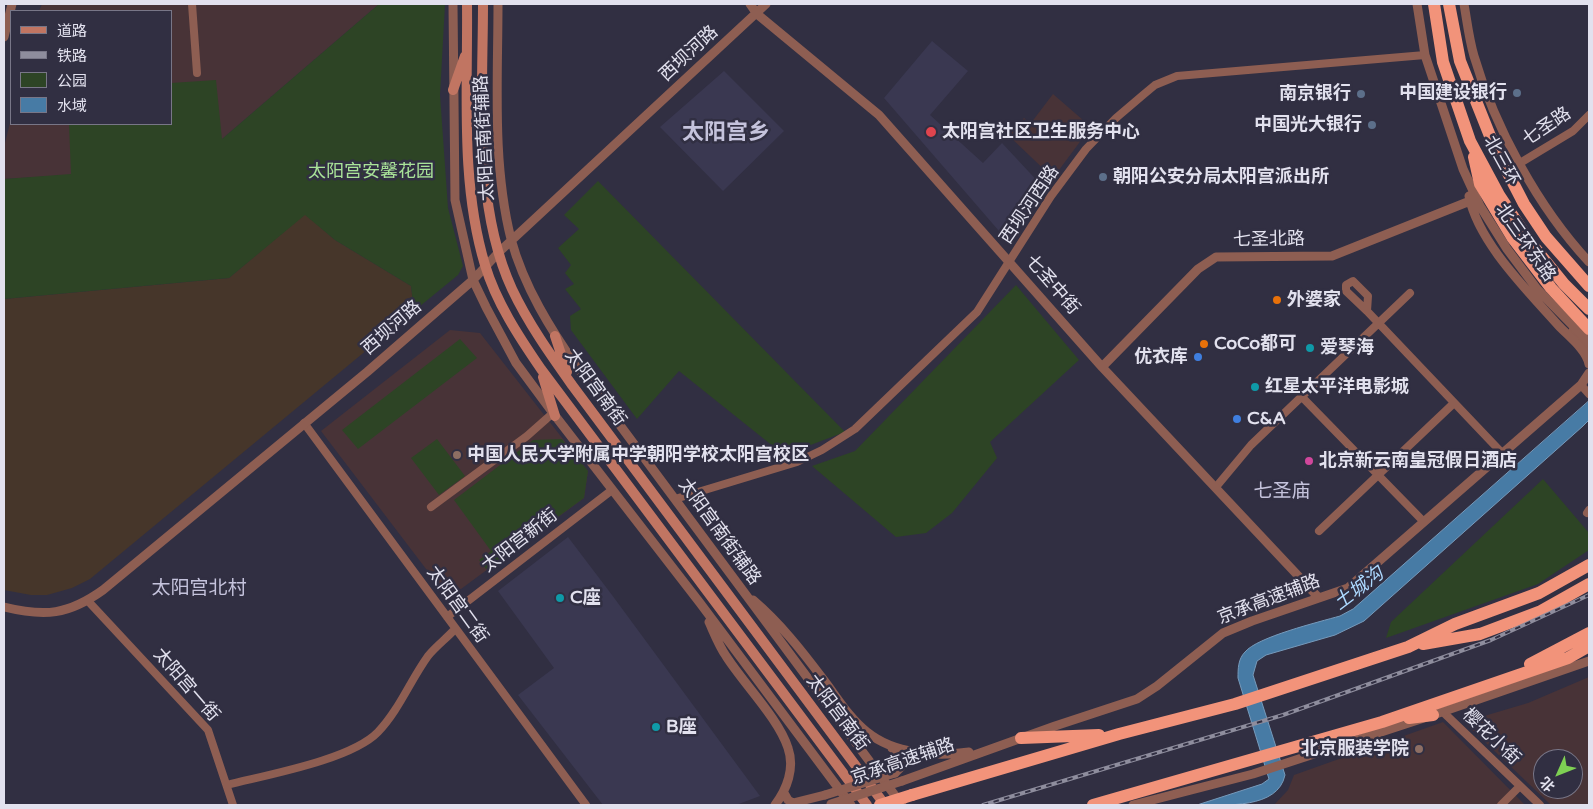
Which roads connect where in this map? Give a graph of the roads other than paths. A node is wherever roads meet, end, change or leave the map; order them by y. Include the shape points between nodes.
1 (192, 4) edge
2 (453, 4) edge
3 (467, 4) edge
4 (483, 4) edge
5 (498, 4) edge
6 (750, 4) edge
7 (766, 4) edge
8 (1417, 4) edge
9 (1434, 4) edge
10 (1449, 4) edge
11 (1464, 4) edge
12 (10, 12) edge
13 (757, 14) junction
14 (4, 37) edge
15 (468, 50) junction
16 (1425, 55) junction
17 (197, 73) dead end
18 (453, 90) junction
19 (1587, 121) edge
20 (1470, 140) junction
21 (1520, 163) junction
22 (1463, 169) junction
23 (1470, 202) junction
24 (512, 240) junction
25 (499, 252) junction
26 (1010, 262) junction
27 (1589, 262) edge
28 (484, 265) junction
29 (473, 280) junction
30 (1589, 286) edge
31 (1410, 293) dead end
32 (1589, 309) edge
33 (1367, 311) dead end
34 (1569, 323) junction
35 (1379, 324) junction
36 (1589, 329) edge
37 (555, 336) junction
38 (1589, 342) edge
39 (1589, 353) edge
40 (1589, 364) edge
41 (1102, 367) junction
42 (541, 369) junction
43 (1589, 373) edge
44 (572, 385) junction
45 (1580, 385) junction
46 (1588, 393) edge
47 (1301, 396) junction
48 (1454, 402) junction
49 (554, 414) junction
50 (304, 423) junction
51 (1502, 452) junction
52 (1378, 474) junction
53 (1216, 487) junction
54 (612, 490) junction
55 (675, 499) junction
56 (659, 500) junction
57 (431, 507) dead end
58 (1423, 521) junction
59 (1319, 531) dead end
60 (1589, 565) edge
61 (1589, 584) edge
62 (740, 588) junction
63 (1319, 598) junction
64 (88, 601) junction
65 (700, 603) junction
66 (4, 607) edge
67 (447, 617) junction
68 (455, 629) junction
69 (1589, 633) edge
70 (1589, 646) edge
71 (1408, 647) junction
72 (1589, 661) edge
73 (1483, 688) junction
74 (1438, 714) junction
75 (1382, 722) junction
76 (1119, 734) junction
77 (1021, 738) junction
78 (888, 745) junction
79 (986, 750) junction
80 (227, 785) junction
81 (1160, 786) junction
82 (1520, 786) junction
83 (784, 793) junction
84 (828, 804) edge
85 (233, 805) edge
86 (586, 805) edge
87 (776, 805) edge
88 (851, 805) edge
89 (867, 805) edge
90 (880, 805) edge
91 (885, 805) edge
92 (902, 805) edge
93 (1093, 805) edge
94 (1122, 805) edge
95 (1133, 805) edge
96 (1501, 805) edge
97 (1540, 805) edge

1 - 17 street
2 - 18 street
3 - 15 main road, 太阳宫南街
4 - 25 main road, 太阳宫南街 via 484,181
5 - 24 street, 太阳宫南街辅路 via 499,152 503,197
6 - 13 street, 七圣中街
7 - 13 street, 西坝河路
8 - 16 street, 北三环东路
9 - 20 highway, 北三环 via 1443,62
10 - 30 highway, 北三环 via 1460,61 1494,146 1524,204 1546,236
11 - 21 street via 1474,55 1485,88
12 - 14 street
13 - 24 street, 西坝河路
13 - 26 street, 七圣中街 via 879,115
15 - 18 main road
15 - 28 main road, 太阳宫南街 via 469,182
16 - 22 street, 北三环东路
16 - 26 street, 西坝河西路 via 1177,76 1155,85 1116,118 1086,150 1051,196
18 - 29 street via 455,200
19 - 21 street, 七圣路
20 - 32 highway, 北三环 via 1530,242
20 - 36 highway via 1480,184 1512,237 1551,288
21 - 27 street via 1546,207
22 - 23 street
22 - 34 street, 北三环东路 via 1480,206 1507,250
23 - 40 street via 1472,213 1511,272 1580,348
23 - 41 street, 七圣北路 via 1332,256 1216,257 1198,270
24 - 25 street, 西坝河路
24 - 37 street, 太阳宫南街辅路 via 532,294
25 - 28 street, 西坝河路
25 - 44 main road, 太阳宫南街 via 511,287 533,329
26 - 41 street, 七圣中街
26 - 55 street, 西坝河西路 via 977,312 855,429 797,462
28 - 29 street, 西坝河路
28 - 42 main road, 太阳宫南街 via 510,320
29 - 49 street via 516,363
29 - 50 street, 西坝河路
31 - 35 street
33 - 35 street
34 - 38 street, 北三环东路
34 - 39 street
35 - 47 street
35 - 48 street
37 - 44 main road
37 - 55 street, 太阳宫南街辅路
41 - 53 street, 七圣中街
42 - 49 main road
42 - 89 main road, 太阳宫南街
43 - 45 street, 京承高速辅路
44 - 56 main road, 太阳宫南街
45 - 46 street
45 - 51 street, 京承高速辅路
47 - 52 street
47 - 53 street via 1239,457
48 - 51 street
48 - 52 street
49 - 54 street
49 - 57 street
50 - 64 street, 西坝河路
50 - 67 street, 太阳宫二街
51 - 58 street, 京承高速辅路
52 - 58 street
52 - 59 street
53 - 63 street, 七圣中街
54 - 65 street
54 - 67 street, 太阳宫新街
55 - 56 street
55 - 62 street, 太阳宫南街辅路
56 - 91 main road, 太阳宫南街
58 - 63 street, 京承高速辅路 via 1348,588
60 - 71 highway via 1562,582 1455,624
61 - 71 highway via 1541,610 1480,634
62 - 78 street via 775,619 866,732
62 - 92 street, 太阳宫南街辅路
63 - 77 street, 京承高速辅路 via 1223,633 1137,699
64 - 66 street, 西坝河路 via 50,614
64 - 80 street, 太阳宫一街 via 208,730
65 - 83 street via 724,654 777,726 788,747 791,762
65 - 88 street
67 - 68 street, 太阳宫二街
68 - 80 street via 429,655 400,705 377,733 362,745
68 - 86 street, 太阳宫二街
69 - 73 highway
70 - 73 highway via 1568,658
71 - 76 highway via 1235,704
72 - 74 street
73 - 75 highway
74 - 75 highway
74 - 82 street, 樱花小街
74 - 95 street via 1253,774
75 - 81 highway
76 - 77 highway
76 - 90 highway, bridge
77 - 79 street, 京承高速辅路
78 - 79 street via 943,756
78 - 83 street, bridge via 902,758 902,765 895,773 793,803
79 - 84 street, 京承高速辅路, bridge
80 - 85 street, 太阳宫一街
81 - 93 highway
81 - 94 highway
82 - 96 street
82 - 97 street, 樱花小街
83 - 87 street

